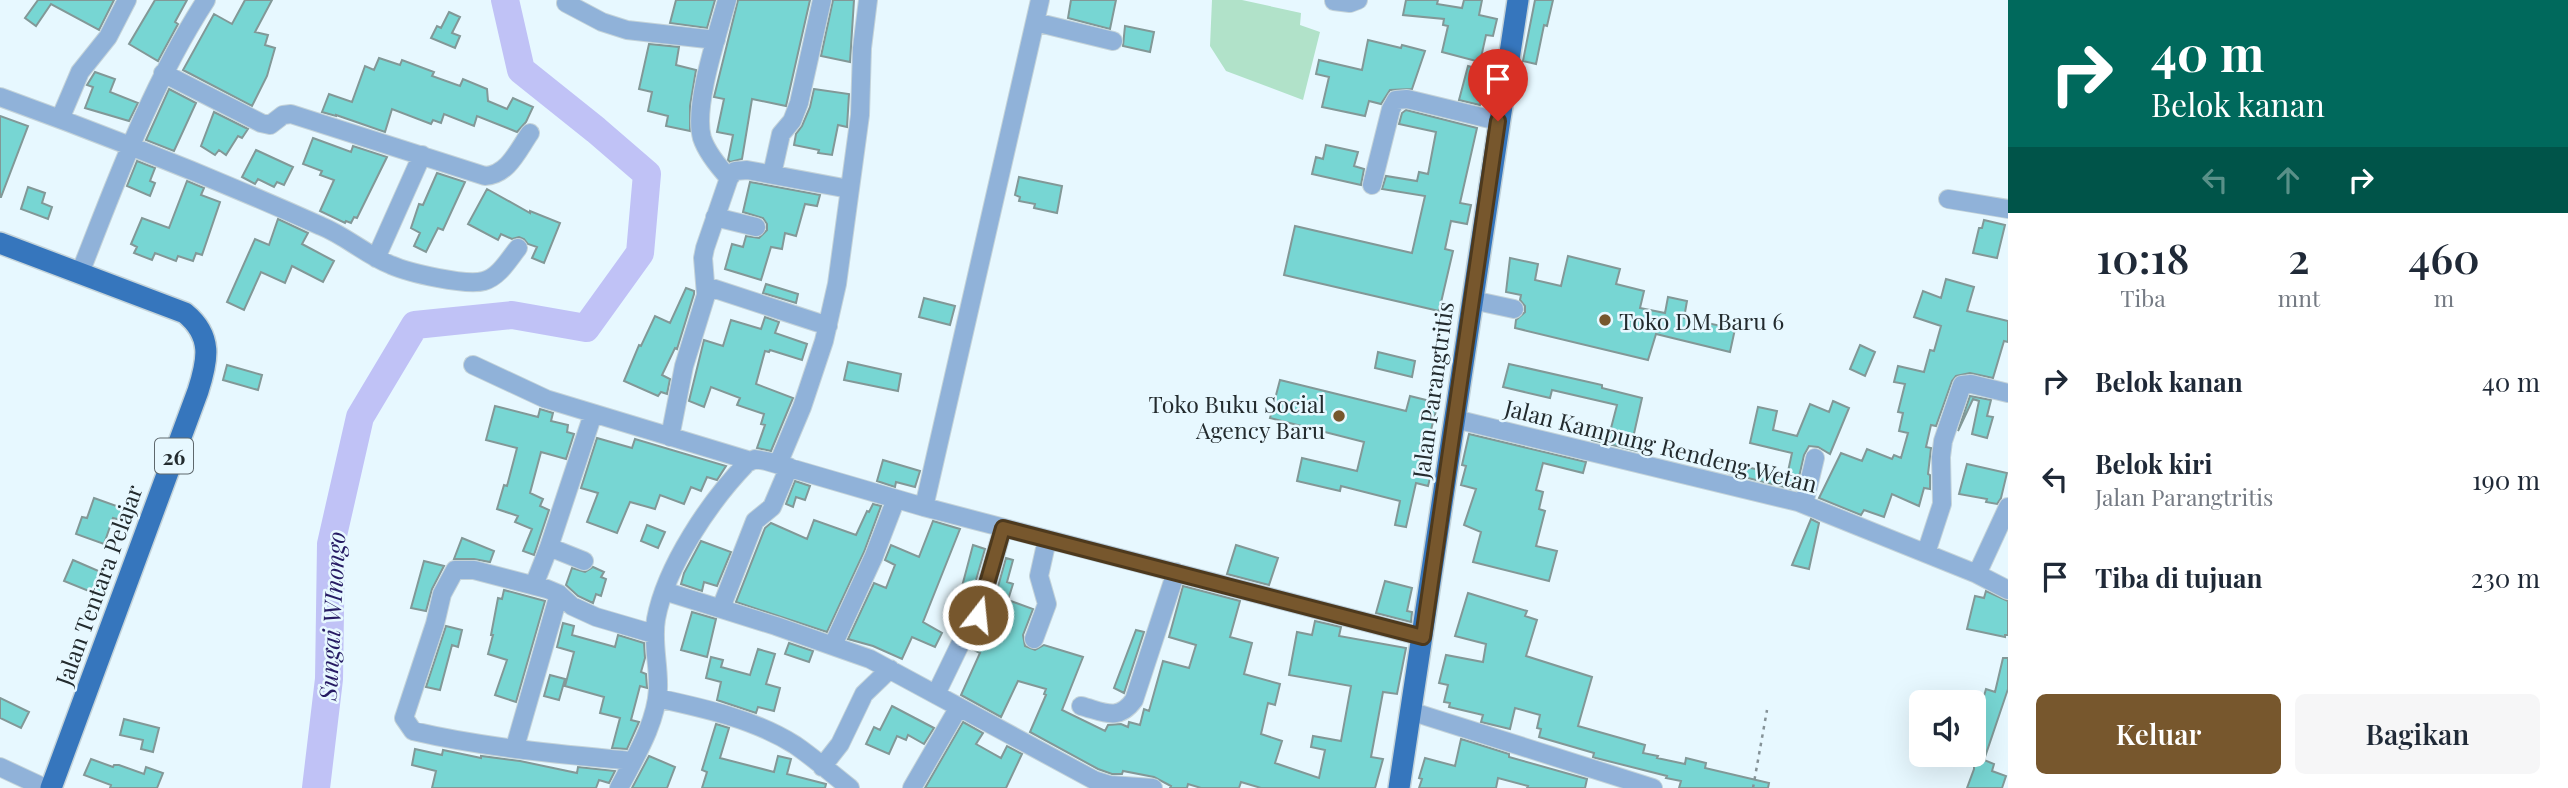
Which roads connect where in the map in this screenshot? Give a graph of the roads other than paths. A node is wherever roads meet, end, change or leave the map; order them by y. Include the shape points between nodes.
1 (127, 0) edge
2 (206, 0) edge
3 (727, 0) edge
4 (822, 0) edge
5 (868, 0) edge
6 (1040, 0) edge
7 (1358, 0) edge
8 (1518, 0) edge
9 (1334, 1) edge
10 (566, 2) dead end
11 (1035, 22) junction
12 (716, 40) junction
13 (1113, 41) dead end
14 (163, 73) junction
15 (0, 97) edge
16 (60, 119) junction
17 (1498, 121) junction
18 (530, 133) dead end
19 (130, 145) junction
20 (422, 155) junction
21 (772, 174) junction
22 (729, 178) junction
23 (1372, 185) dead end
24 (849, 189) junction
25 (1948, 199) dead end
26 (2008, 209) edge
27 (715, 217) junction
28 (757, 227) dead end
29 (0, 243) edge
30 (518, 248) dead end
31 (376, 258) junction
32 (80, 273) junction
33 (706, 286) junction
34 (1472, 300) junction
35 (1514, 309) dead end
36 (828, 326) junction
37 (473, 365) dead end
38 (2008, 393) edge
39 (593, 414) junction
40 (1455, 419) junction
41 (670, 437) junction
42 (1815, 457) dead end
43 (751, 461) junction
44 (784, 466) junction
45 (896, 499) junction
46 (1804, 504) junction
47 (924, 507) junction
48 (2008, 507) edge
49 (1003, 528) junction
50 (1047, 540) junction
51 (549, 547) junction
52 (1926, 553) junction
53 (584, 561) dead end
54 (1176, 572) junction
55 (1977, 574) junction
56 (534, 585) junction
57 (2008, 590) edge
58 (664, 591) junction
59 (559, 594) junction
60 (721, 608) junction
61 (654, 634) junction
62 (1423, 637) junction
63 (1034, 639) dead end
64 (833, 645) junction
65 (890, 669) junction
66 (936, 694) junction
67 (657, 698) junction
68 (1081, 706) dead end
69 (958, 707) junction
70 (1410, 712) junction
71 (515, 747) junction
72 (632, 761) junction
73 (0, 767) edge
74 (822, 767) junction
75 (45, 788) edge
76 (51, 788) edge
77 (619, 788) edge
78 (850, 788) edge
79 (912, 788) edge
80 (1153, 788) edge
81 (1399, 788) edge
82 (1653, 788) edge

1 - 16 street via 108,37 80,72
2 - 14 street
3 - 12 street
4 - 21 street via 799,103 781,134
5 - 24 street via 860,115
6 - 11 street
7 - 9 street
8 - 17 main road, Jalan Parangtritis
10 - 12 street via 627,30
11 - 13 street
11 - 47 street
12 - 22 street via 702,101 701,129 708,151
14 - 19 street
14 - 20 street via 261,123 270,125 291,114
15 - 16 street
16 - 19 street
17 - 23 street via 1396,100
17 - 34 main road, Jalan Parangtritis
18 - 20 street via 509,164 492,176
19 - 31 street via 326,228
19 - 32 street
20 - 31 street
21 - 22 street via 740,169
21 - 24 street
22 - 27 street
24 - 36 street
25 - 26 street
27 - 28 street
27 - 33 street via 704,258
29 - 32 main road, Jalan Tentara Pelajar / 26
30 - 31 street via 501,270 484,281 430,276
32 - 76 main road, Jalan Tentara Pelajar / 26 via 185,313 201,330 206,360
33 - 36 street
33 - 41 street
34 - 35 street
34 - 40 main road, Jalan Parangtritis
36 - 44 street
37 - 39 street via 546,399
38 - 52 street via 1962,384 1944,441 1942,504
39 - 41 street
39 - 51 street
40 - 46 street, Jalan Kampung Rendeng Wetan
40 - 62 main road, Jalan Parangtritis
41 - 43 street
42 - 46 street
43 - 44 street
43 - 58 street via 697,529
44 - 45 street
44 - 60 street via 772,508 753,525
45 - 47 street
45 - 64 street
46 - 52 street, Jalan Kampung Rendeng Wetan
47 - 49 street
48 - 55 street
49 - 50 street
49 - 66 street via 978,615
50 - 54 street
50 - 63 street via 1039,576 1047,604
51 - 53 street
51 - 56 street
52 - 55 street, Jalan Kampung Rendeng Wetan
54 - 62 street
54 - 68 street via 1127,710 1108,714
55 - 57 street, Jalan Kampung Rendeng Wetan
56 - 59 street
56 - 71 street via 474,570 455,570 442,594 404,718 413,731
58 - 60 street
58 - 61 street
59 - 61 street via 596,617
59 - 71 street
60 - 64 street
61 - 67 street
62 - 70 main road, Jalan Parangtritis
64 - 65 street
65 - 66 street
65 - 74 street via 864,694 840,744
66 - 69 street
67 - 72 street
67 - 74 street via 762,729 794,745
69 - 79 street
69 - 80 street via 1094,780
70 - 81 main road, Jalan Parangtritis
70 - 82 street
71 - 72 street
72 - 77 street
73 - 75 street
74 - 78 street

